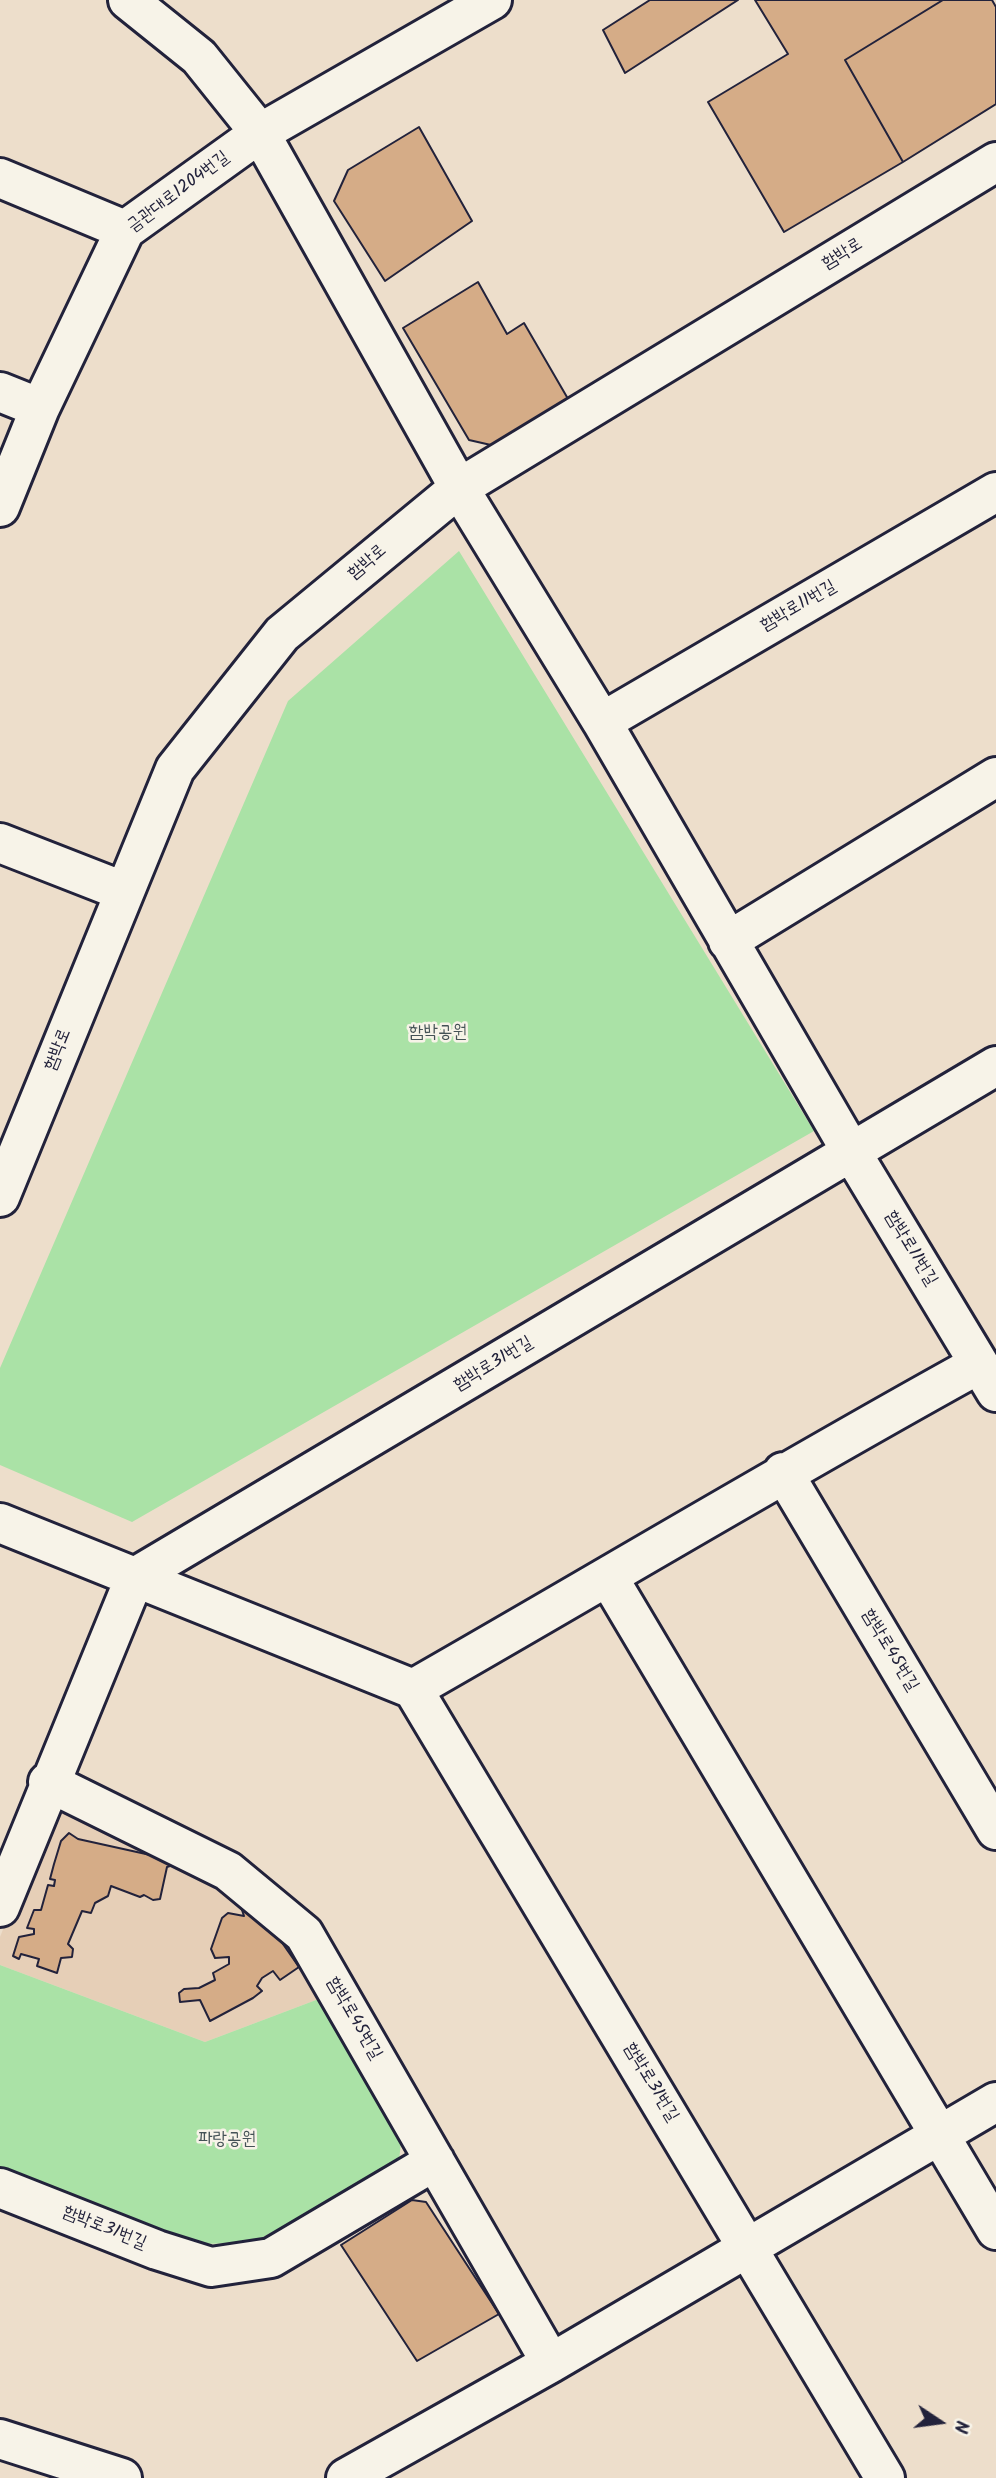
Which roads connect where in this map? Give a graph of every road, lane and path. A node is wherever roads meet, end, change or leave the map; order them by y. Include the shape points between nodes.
1 (128, 0) edge
2 (492, 0) edge
3 (260, 133) junction
4 (996, 162) edge
5 (0, 178) edge
6 (125, 230) junction
7 (0, 393) edge
8 (40, 408) junction
9 (459, 488) junction
10 (996, 492) edge
11 (0, 507) edge
12 (602, 722) junction
13 (996, 777) edge
14 (0, 843) edge
15 (123, 891) junction
16 (728, 942) junction
17 (996, 1066) edge
18 (852, 1153) junction
19 (0, 1197) edge
20 (985, 1358) edge
21 (783, 1472) junction
22 (0, 1523) edge
23 (135, 1577) junction
24 (608, 1577) junction
25 (413, 1689) junction
26 (48, 1782) junction
27 (996, 1830) edge
28 (0, 1907) edge
29 (996, 2102) edge
30 (940, 2135) junction
31 (435, 2161) junction
32 (0, 2188) edge
33 (996, 2230) edge
34 (747, 2246) junction
35 (551, 2363) junction
36 (8, 2455) edge
37 (875, 2474) edge
38 (122, 2478) edge
39 (346, 2478) edge

1 - 3 street, 함박로11번길 via 199,57
2 - 3 street, 금관대로1204번길
3 - 6 street, 금관대로1204번길
3 - 9 street, 함박로11번길
4 - 9 street, 함박로
5 - 6 street
6 - 8 street, 금관대로1204번길
7 - 8 street
8 - 11 street, 금관대로1204번길
9 - 12 street, 함박로11번길
9 - 15 street, 함박로 via 282,634 175,769
10 - 12 street, 함박로11번길
12 - 16 street, 함박로11번길
13 - 16 street
14 - 15 street
15 - 19 street, 함박로
16 - 18 street, 함박로11번길
17 - 18 street
18 - 20 street, 함박로11번길
18 - 23 street, 함박로31번길
20 - 21 street
21 - 24 street
21 - 27 street, 함박로45번길
22 - 23 street
23 - 25 street
23 - 26 street
24 - 25 street
24 - 30 street
25 - 34 street, 함박로31번길
26 - 28 street
26 - 31 street, 함박로45번길 via 228,1871 304,1934
29 - 30 street
30 - 33 street
30 - 34 street
31 - 32 street, 함박로31번길 via 271,2258 211,2267
31 - 35 street, 함박로45번길
34 - 35 street
34 - 37 street, 함박로31번길
35 - 39 street
36 - 38 street

